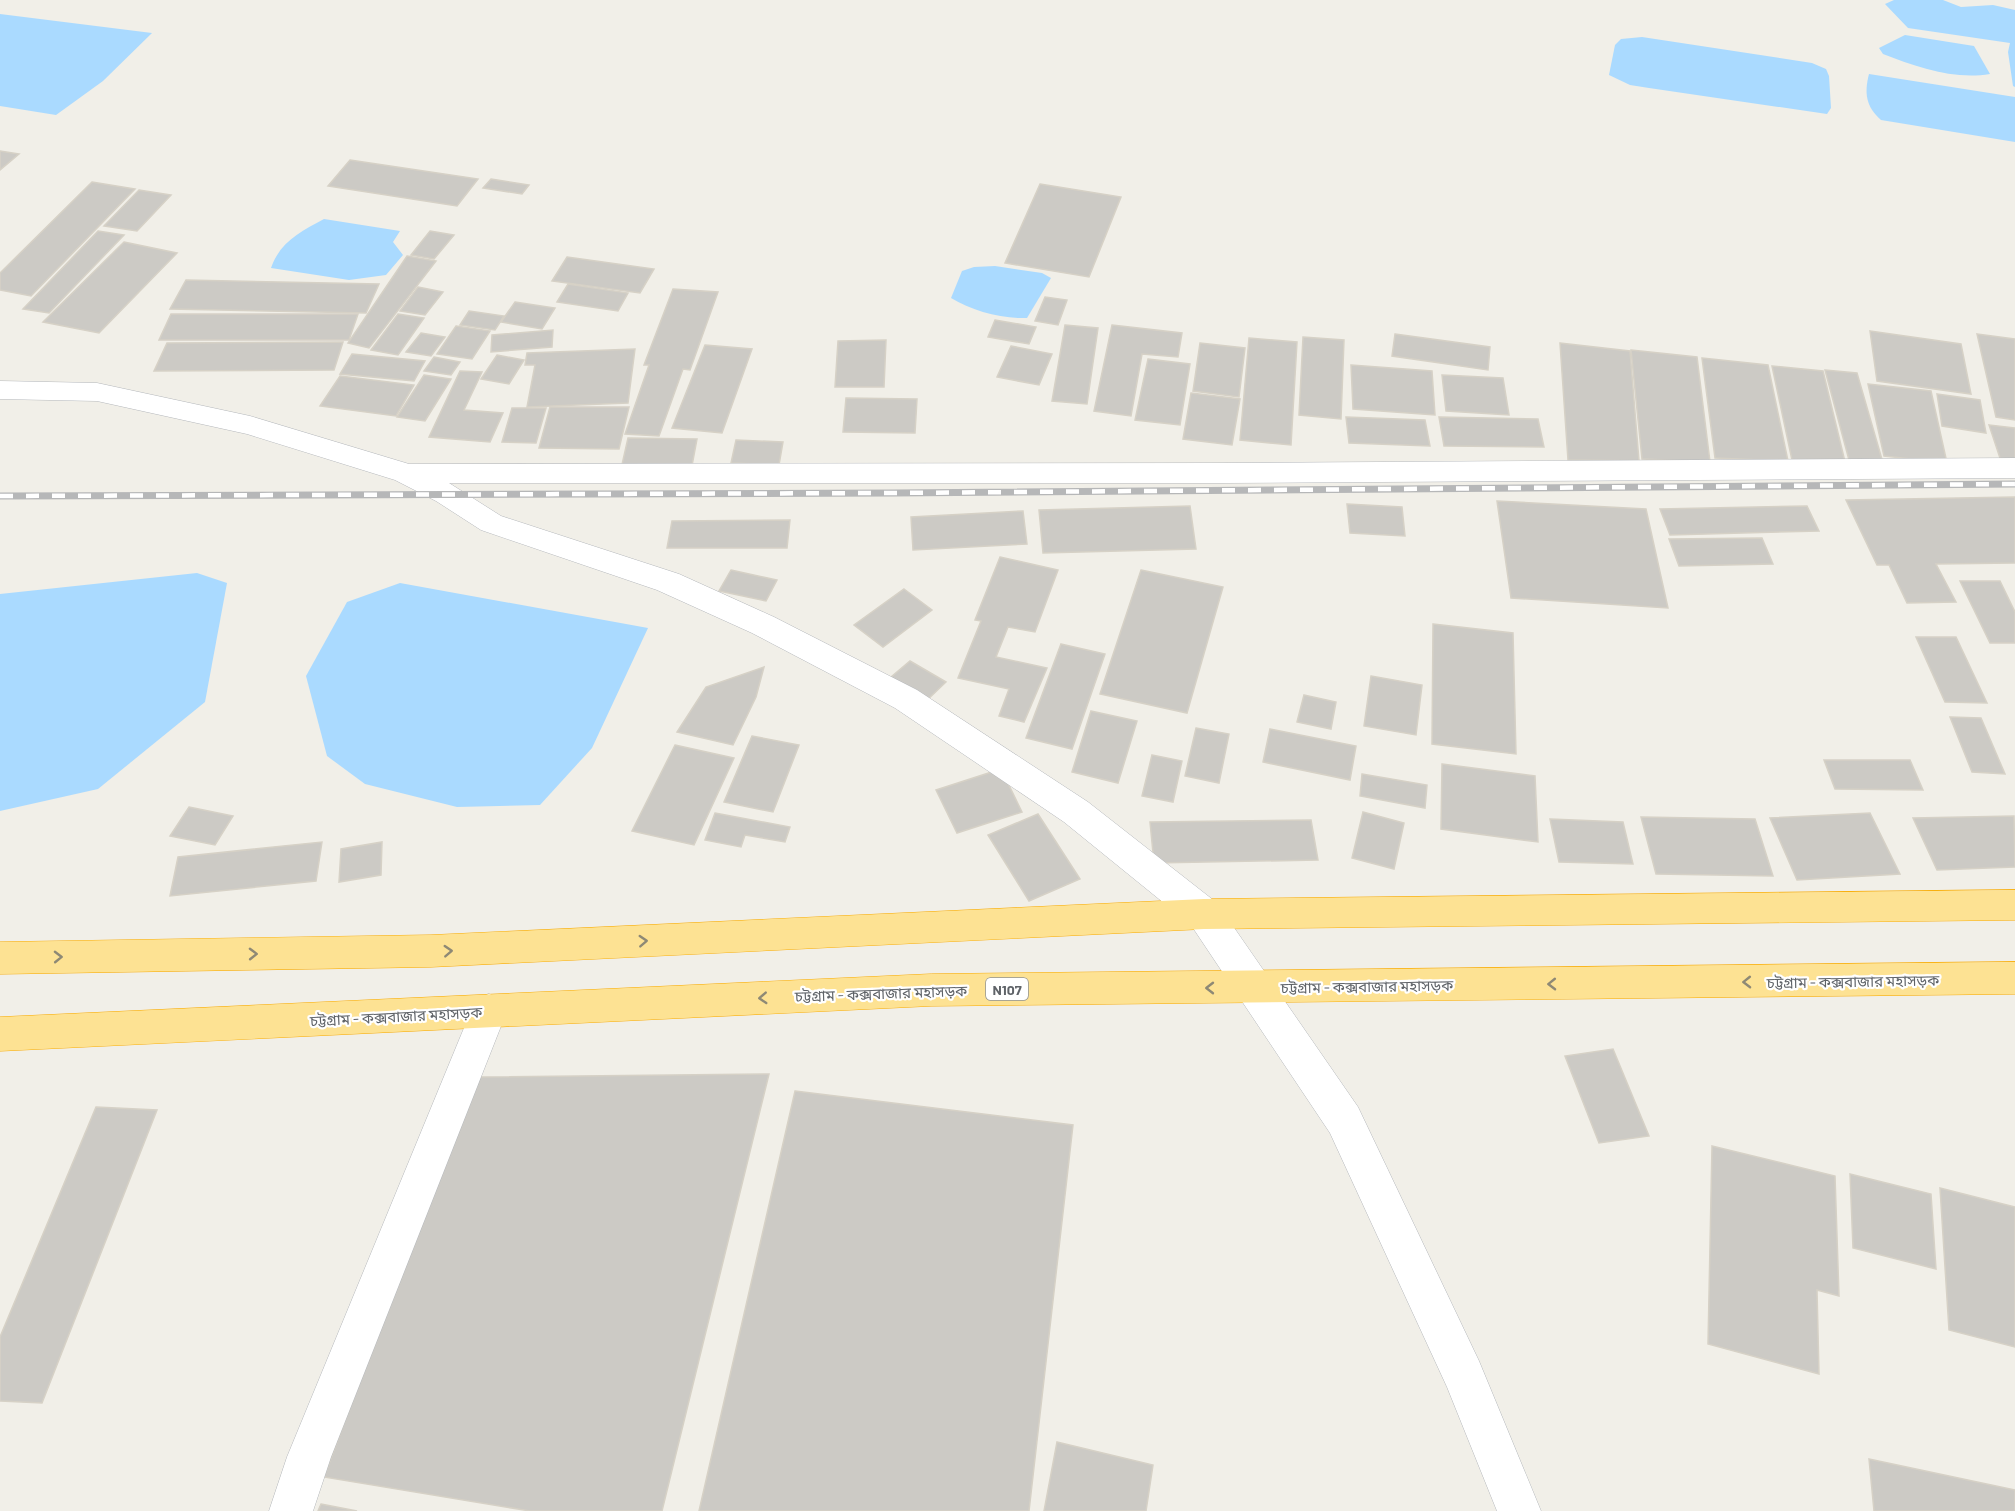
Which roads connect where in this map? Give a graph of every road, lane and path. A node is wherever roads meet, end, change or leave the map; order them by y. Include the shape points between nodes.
1 (0, 390) edge
2 (2015, 468) edge
3 (405, 473) junction
4 (2015, 905) edge
5 (1204, 914) junction
6 (0, 958) edge
7 (2015, 978) edge
8 (1255, 987) junction
9 (489, 1011) junction
10 (0, 1034) edge
11 (291, 1511) edge
12 (1519, 1511) edge

1 - 3 street via 97,393 250,425
2 - 3 street
3 - 5 street via 491,523 668,582 763,625 906,699 1076,812
4 - 5 highway
6 -> 5 highway via 430,951
5 - 8 street
7 -> 8 highway, চট্টগ্রাম - কক্সবাজার মহাসড়ক / N107
8 -> 9 highway, চট্টগ্রাম - কক্সবাজার মহাসড়ক / N107 via 931,990
8 - 12 street via 1344,1120 1464,1376
9 - 10 highway, চট্টগ্রাম - কক্সবাজার মহাসড়ক / N107
9 - 11 street via 309,1457

